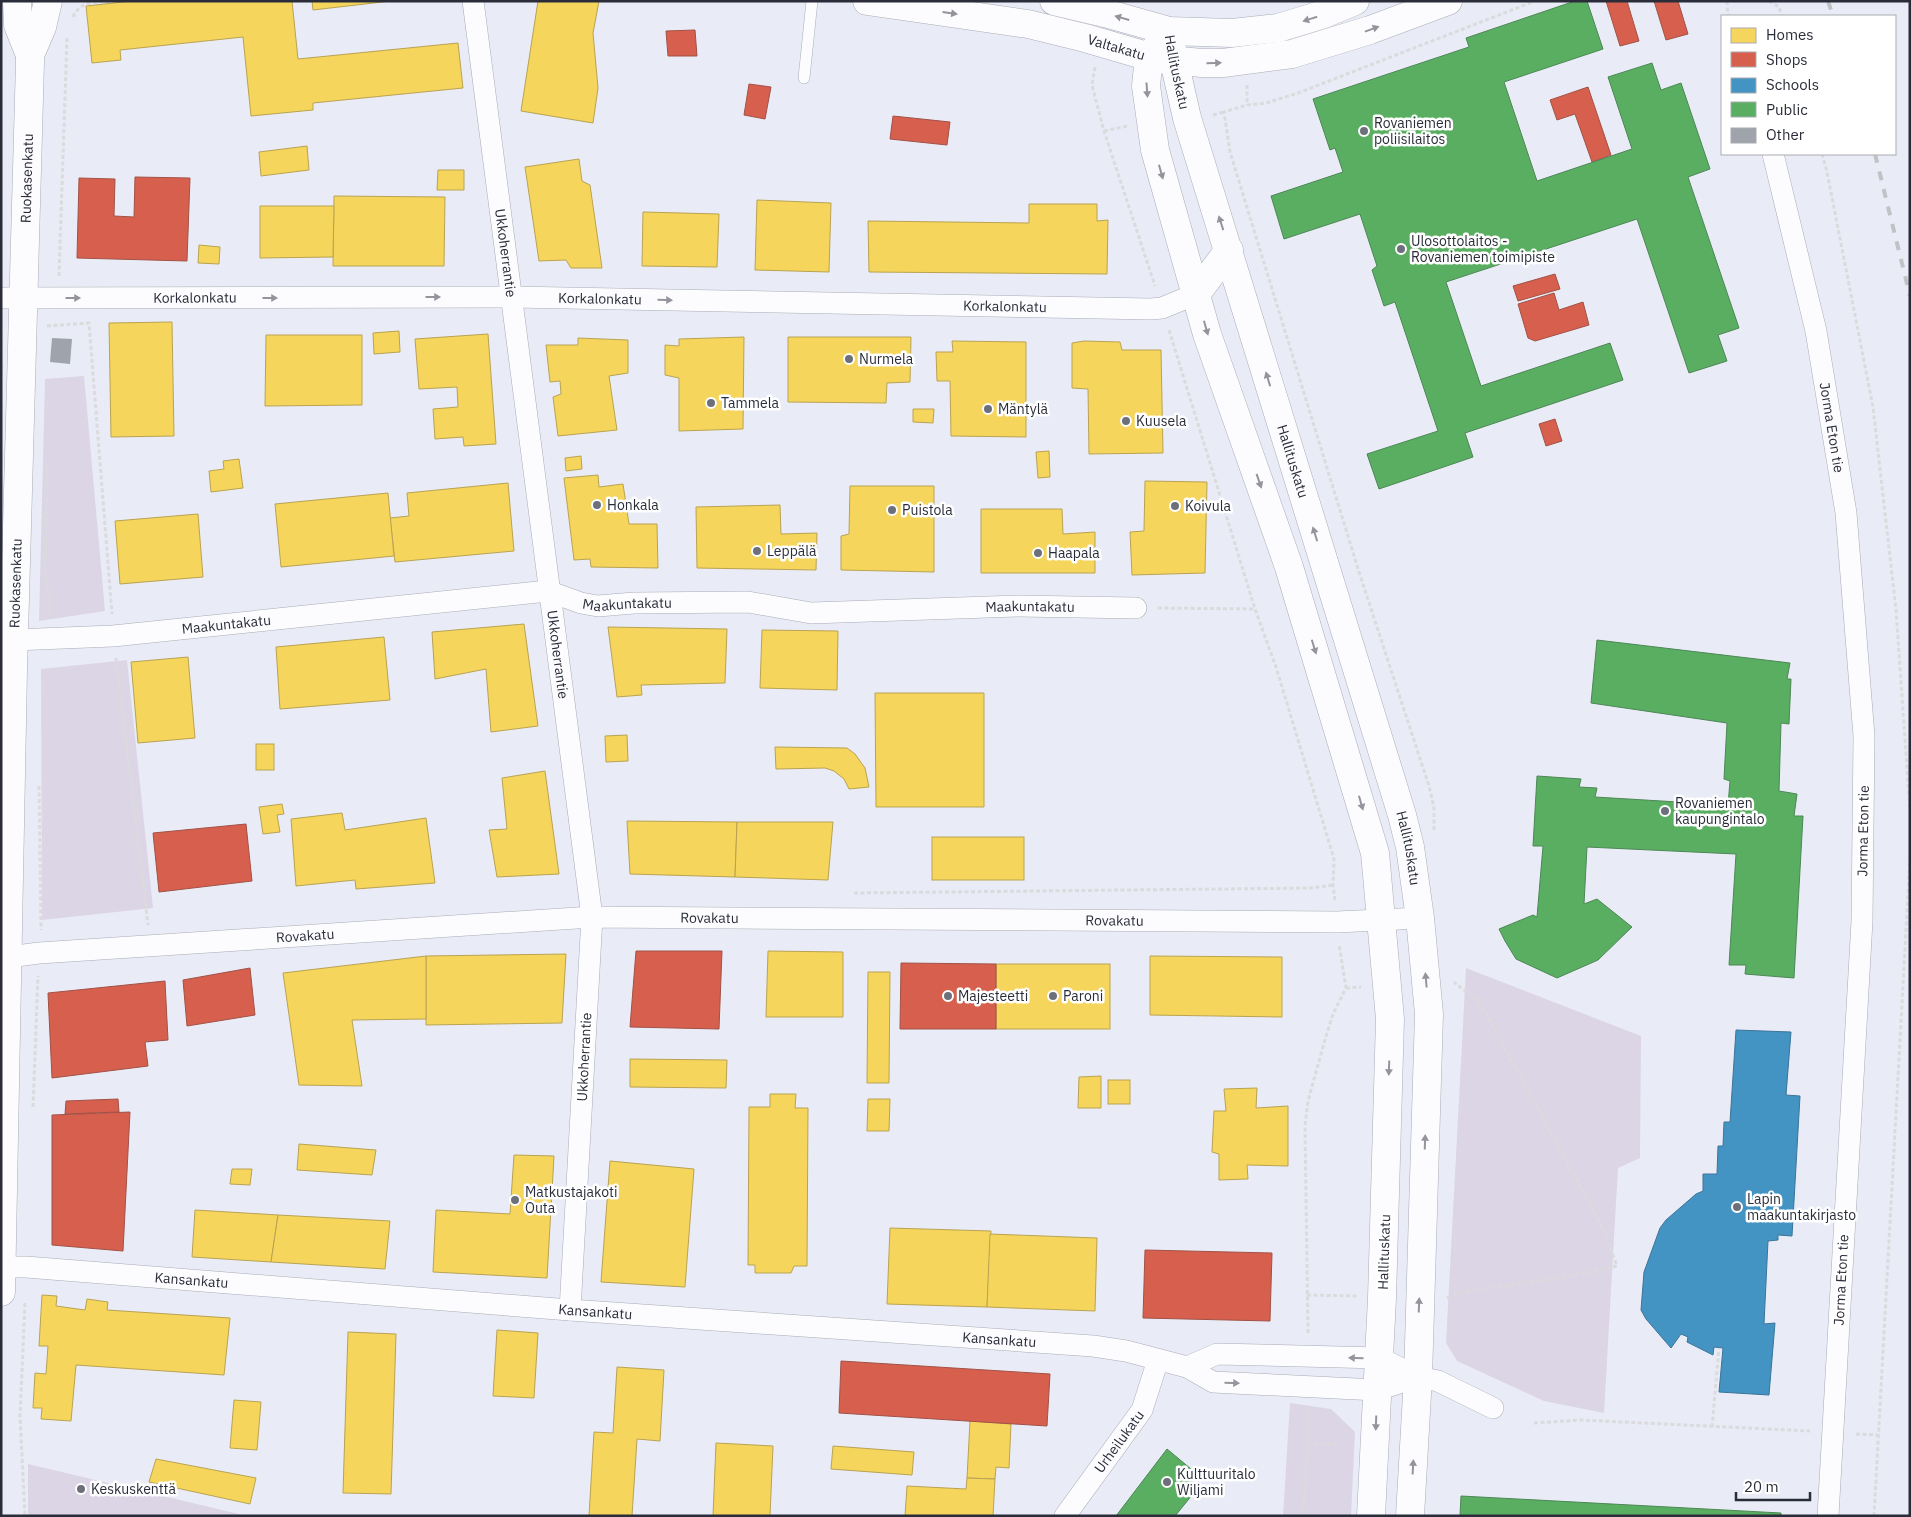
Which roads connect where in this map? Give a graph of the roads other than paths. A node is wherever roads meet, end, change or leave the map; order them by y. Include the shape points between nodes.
1 (17, 1) edge
2 (48, 1) edge
3 (473, 1) edge
4 (812, 1) edge
5 (867, 1) edge
6 (1054, 1) edge
7 (1355, 1) edge
8 (1448, 1) edge
9 (1169, 31) junction
10 (30, 55) junction
11 (1161, 59) junction
12 (804, 78) dead end
13 (1773, 155) edge
14 (1229, 250) junction
15 (1196, 294) junction
16 (512, 297) junction
17 (13, 298) edge
18 (1289, 567) junction
19 (1329, 581) junction
20 (548, 591) junction
21 (1136, 608) road end
22 (1303, 611) junction
23 (7, 640) edge
24 (592, 917) junction
25 (1420, 918) junction
26 (1382, 920) junction
27 (4, 958) edge
28 (2, 1275) edge
29 (570, 1310) junction
30 (1380, 1358) junction
31 (1158, 1360) junction
32 (1188, 1367) junction
33 (1418, 1377) junction
34 (1377, 1390) junction
35 (1493, 1408) dead end
36 (1065, 1516) edge
37 (1371, 1516) edge
38 (1410, 1516) edge
39 (1828, 1516) edge

1 - 10 street, Ruokasenkatu via 18,25
2 - 10 street, Ruokasenkatu via 42,27
3 - 16 street, Ukkoherrantie
4 - 12 lane
5 -> 11 street, Valtakatu via 1028,24
9 -> 6 street
7 -> 9 street via 1278,28 1232,33
11 -> 8 street, Valtakatu via 1223,62 1292,54 1353,36
9 - 11 street, Hallituskatu
10 - 17 street, Ruokasenkatu
14 -> 11 street, Hallituskatu via 1187,118
11 -> 15 street, Hallituskatu via 1146,86 1155,150
13 - 39 street, Jorma Eton tie via 1816,331 1846,513 1864,736 1862,921
14 - 15 street
19 -> 14 street, Hallituskatu
16 -> 15 street, Korkalonkatu via 1141,309 1162,308
15 -> 18 street, Hallituskatu
17 -> 16 street, Korkalonkatu
16 - 20 street, Ukkoherrantie
17 - 23 street, Ruokasenkatu
18 - 19 street
18 - 22 street, Hallituskatu
19 - 22 street
19 - 25 street, Hallituskatu via 1402,815
20 - 21 street, Maakuntakatu via 598,606 748,602 810,613 1018,606
20 - 23 street, Maakuntakatu via 113,636
20 - 24 street, Ukkoherrantie
22 -> 26 street, Hallituskatu via 1375,853
23 - 27 street, Ruokasenkatu
24 - 26 street, Rovakatu
24 - 27 street, Rovakatu via 39,953
24 - 29 street, Ukkoherrantie
25 - 26 street, Rovakatu
33 -> 25 street, Hallituskatu via 1429,1014
26 -> 30 street, Hallituskatu via 1390,1019
27 - 28 street, Ruokasenkatu
28 - 29 street, Kansankatu via 26,1267
29 - 31 street, Kansankatu via 1093,1346
30 -> 32 street via 1217,1354
30 - 33 street
30 - 34 street, Hallituskatu
31 - 32 street, Kansankatu
31 - 36 street, Urheilukatu via 1142,1410
32 -> 34 street, Kansankatu via 1213,1382
33 - 34 street, Kansankatu
33 - 35 street via 1438,1381
38 -> 33 street, Hallituskatu
34 -> 37 street, Hallituskatu

